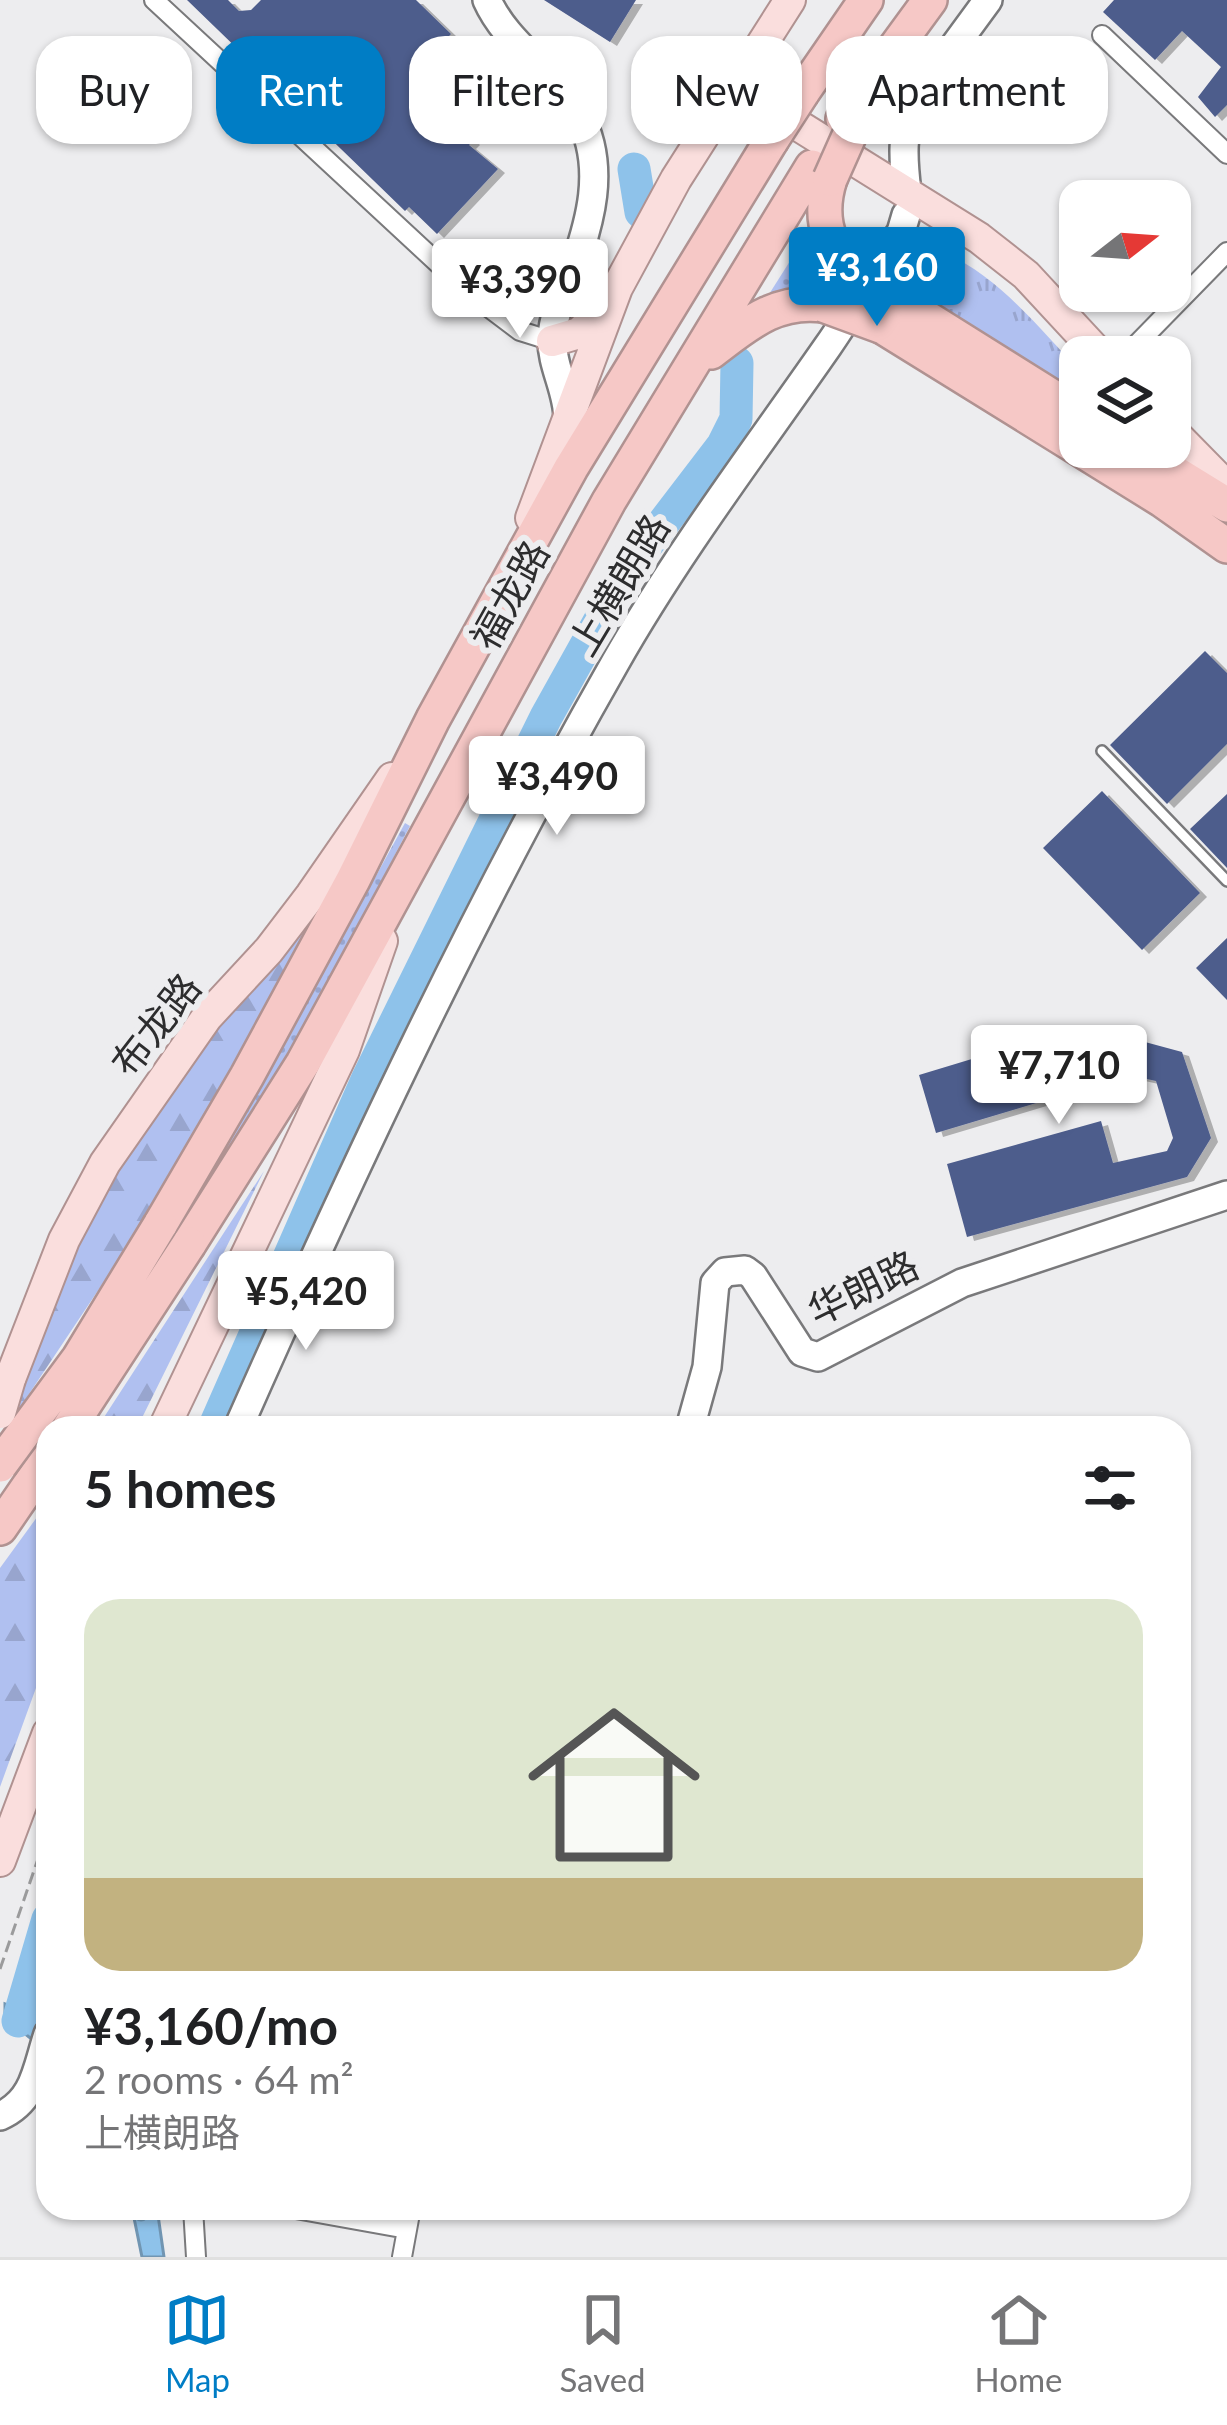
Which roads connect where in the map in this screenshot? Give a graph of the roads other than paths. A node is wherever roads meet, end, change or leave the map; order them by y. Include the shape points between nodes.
1 (154, 0) edge
2 (487, 0) edge
3 (790, 0) edge
4 (866, 0) edge
5 (930, 0) edge
6 (988, 0) edge
7 (1102, 35) dead end
8 (767, 36) edge
9 (802, 132) edge
10 (698, 144) edge
11 (1227, 154) edge
12 (821, 173) junction
13 (906, 204) junction
14 (1227, 252) edge
15 (572, 272) junction
16 (617, 288) junction
17 (890, 314) junction
18 (1081, 336) edge
19 (1145, 336) edge
20 (1059, 338) edge
21 (551, 341) junction
22 (695, 364) junction
23 (1059, 403) edge
24 (568, 428) junction
25 (1191, 457) edge
26 (1171, 468) edge
27 (1189, 468) edge
28 (1219, 494) edge
29 (1227, 520) edge
30 (1227, 546) edge
31 (508, 582) junction
32 (433, 719) junction
33 (1102, 751) dead end
34 (1227, 880) edge
35 (402, 881) junction
36 (1227, 1195) edge
37 (5, 1384) edge
38 (0, 1413) edge
39 (36, 1416) edge
40 (36, 1416) edge
41 (62, 1416) edge
42 (77, 1416) edge
43 (170, 1416) edge
44 (243, 1416) edge
45 (693, 1416) edge
46 (0, 1465) edge
47 (36, 1476) edge
48 (0, 1528) edge
49 (36, 1765) edge
50 (0, 1861) edge
51 (36, 2097) edge
52 (0, 2116) edge
53 (194, 2220) edge
54 (357, 2220) edge
55 (409, 2220) edge
56 (407, 2229) junction
57 (196, 2257) edge
58 (401, 2257) edge

1 - 21 street via 471,294 520,331
2 - 15 street via 562,90 589,137 594,192
3 - 8 main road
4 - 31 highway, 福龙路, bridge via 771,142
5 - 12 highway, 福龙路
6 - 13 street via 907,118
7 - 11 street
9 - 13 main road
10 - 16 main road
12 - 17 highway, bridge via 826,229 845,268
12 - 22 highway, 福龙路
13 - 18 main road via 1006,259
13 - 20 main road
13 - 44 street, 上横朗路 via 901,232 616,662 349,1178
14 - 19 street
15 - 16 street via 590,290
15 - 21 street
16 - 21 main road via 592,324
16 - 24 main road
17 - 22 highway, bridge via 780,306
17 - 23 highway
17 - 30 highway
21 - 24 street
22 - 35 highway, 福龙路 via 609,501
24 - 31 main road
25 - 28 main road
26 - 28 highway
27 - 28 main road
28 - 29 main road
31 - 32 highway, 福龙路
32 - 37 main road, 布龙路 via 311,896 208,1017 105,1162
32 - 39 highway, 福龙路, bridge via 197,1166
33 - 34 lane
35 - 42 highway, 福龙路, bridge via 303,1063
35 - 43 main road via 344,1050
36 - 45 street, 华朗路 via 962,1283 818,1357 802,1352 753,1276 725,1272 715,1283
37 - 38 main road, 布龙路, bridge
37 - 41 street
40 - 46 highway, 福龙路, bridge
47 - 48 highway
49 - 50 main road
51 - 52 street
53 - 57 street
54 - 56 street
55 - 56 street
56 - 58 street

